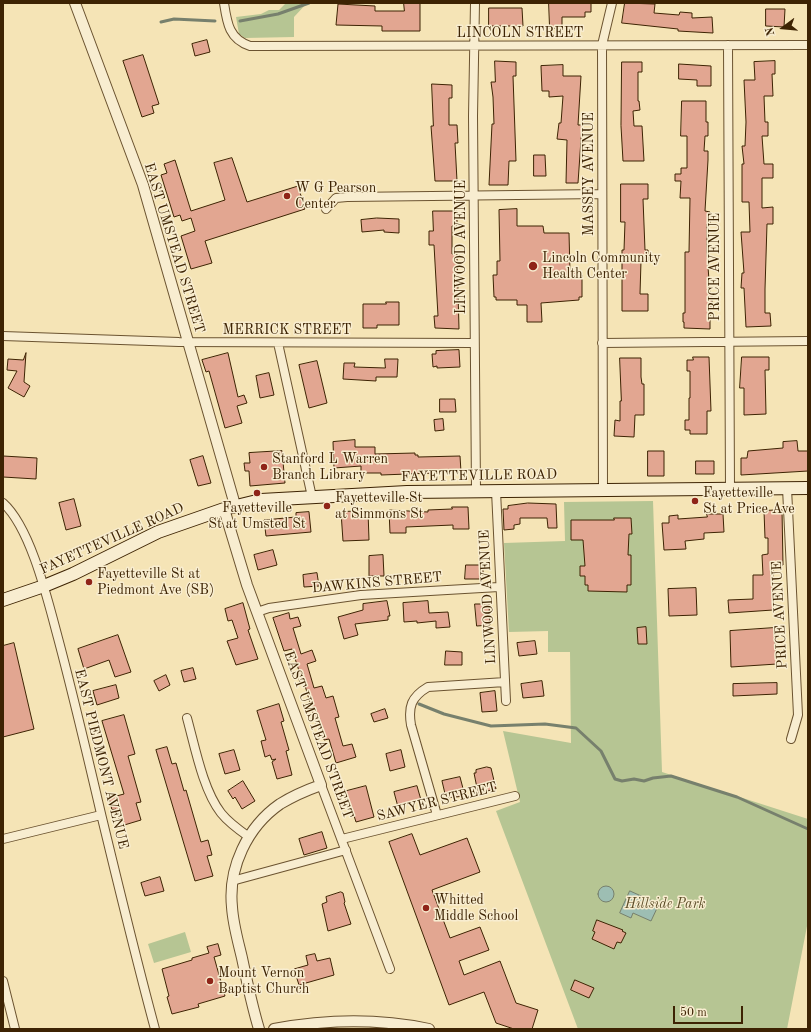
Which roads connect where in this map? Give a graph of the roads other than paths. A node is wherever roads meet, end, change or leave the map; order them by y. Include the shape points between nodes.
1 (75, 3) edge
2 (224, 3) edge
3 (475, 3) edge
4 (612, 3) edge
5 (602, 45) junction
6 (728, 45) junction
7 (808, 45) edge
8 (473, 46) junction
9 (602, 194) junction
10 (474, 196) junction
11 (326, 209) dead end
12 (3, 336) edge
13 (728, 341) junction
14 (808, 341) edge
15 (188, 342) junction
16 (278, 343) junction
17 (474, 343) junction
18 (602, 343) junction
19 (788, 488) junction
20 (808, 488) edge
21 (730, 489) junction
22 (603, 490) junction
23 (476, 491) junction
24 (496, 491) junction
25 (312, 497) junction
26 (3, 503) edge
27 (229, 507) junction
28 (44, 586) junction
29 (499, 587) junction
30 (3, 600) edge
31 (257, 612) junction
32 (504, 682) junction
33 (506, 701) dead end
34 (187, 718) dead end
35 (791, 739) dead end
36 (321, 785) junction
37 (515, 796) dead end
38 (101, 815) junction
39 (438, 815) junction
40 (249, 837) junction
41 (3, 839) edge
42 (342, 839) junction
43 (346, 850) junction
44 (232, 882) junction
45 (390, 969) dead end
46 (3, 981) edge
47 (409, 1027) edge
48 (15, 1029) edge
49 (155, 1029) edge
50 (259, 1029) edge
51 (274, 1029) edge
52 (429, 1029) edge

1 - 15 street, EAST UMSTEAD STREET via 143,185
2 - 8 street, LINCOLN STREET via 228,25 235,38 250,46
3 - 8 street, LINWOOD AVENUE
4 - 5 street, MASSEY AVENUE
5 - 6 street, LINCOLN STREET
5 - 8 street, LINCOLN STREET
5 - 9 street, MASSEY AVENUE
6 - 7 street, LINCOLN STREET
6 - 13 street, PRICE AVENUE
8 - 10 street, LINWOOD AVENUE
9 - 10 street
9 - 18 street, MASSEY AVENUE
10 - 11 street via 347,197 336,198
10 - 17 street, LINWOOD AVENUE
12 - 15 street, MERRICK STREET
13 - 14 street
13 - 18 street
13 - 21 street, PRICE AVENUE
15 - 16 street, MERRICK STREET
15 - 27 street, EAST UMSTEAD STREET
16 - 17 street, MERRICK STREET
16 - 25 street
17 - 23 street, LINWOOD AVENUE
18 - 22 street, MASSEY AVENUE
19 - 20 main road, FAYETTEVILLE ROAD
19 - 21 main road, FAYETTEVILLE ROAD
19 - 35 street, PRICE AVENUE via 798,715
21 - 22 main road, FAYETTEVILLE ROAD
22 - 24 main road, FAYETTEVILLE ROAD
23 - 24 main road, FAYETTEVILLE ROAD
23 - 25 main road, FAYETTEVILLE ROAD
24 - 29 street, LINWOOD AVENUE
25 - 27 main road, FAYETTEVILLE ROAD via 262,500
26 - 28 street, EAST PIEDMONT AVENUE via 13,511 20,525
27 - 28 main road, FAYETTEVILLE ROAD via 158,532
27 - 31 street, EAST UMSTEAD STREET via 238,559
28 - 30 main road, FAYETTEVILLE ROAD
28 - 38 street, EAST PIEDMONT AVENUE via 81,726
29 - 31 street, DAWKINS STREET via 361,595 269,608
29 - 32 street, LINWOOD AVENUE
31 - 36 street, EAST UMSTEAD STREET
32 - 33 street, LINWOOD AVENUE
32 - 39 street via 428,688 414,698 410,706 412,725
34 - 40 street via 212,798 232,825
36 - 40 street via 297,795 274,809
36 - 42 street, EAST UMSTEAD STREET
37 - 39 street, SAWYER STREET
38 - 41 street
38 - 49 street, EAST PIEDMONT AVENUE
39 - 42 street, SAWYER STREET
40 - 44 street via 241,849
42 - 43 street, EAST UMSTEAD STREET
43 - 44 street
43 - 45 street, EAST UMSTEAD STREET
44 - 50 street via 234,921
46 - 48 street
47 - 51 street via 365,1020 342,1020
47 - 52 street

